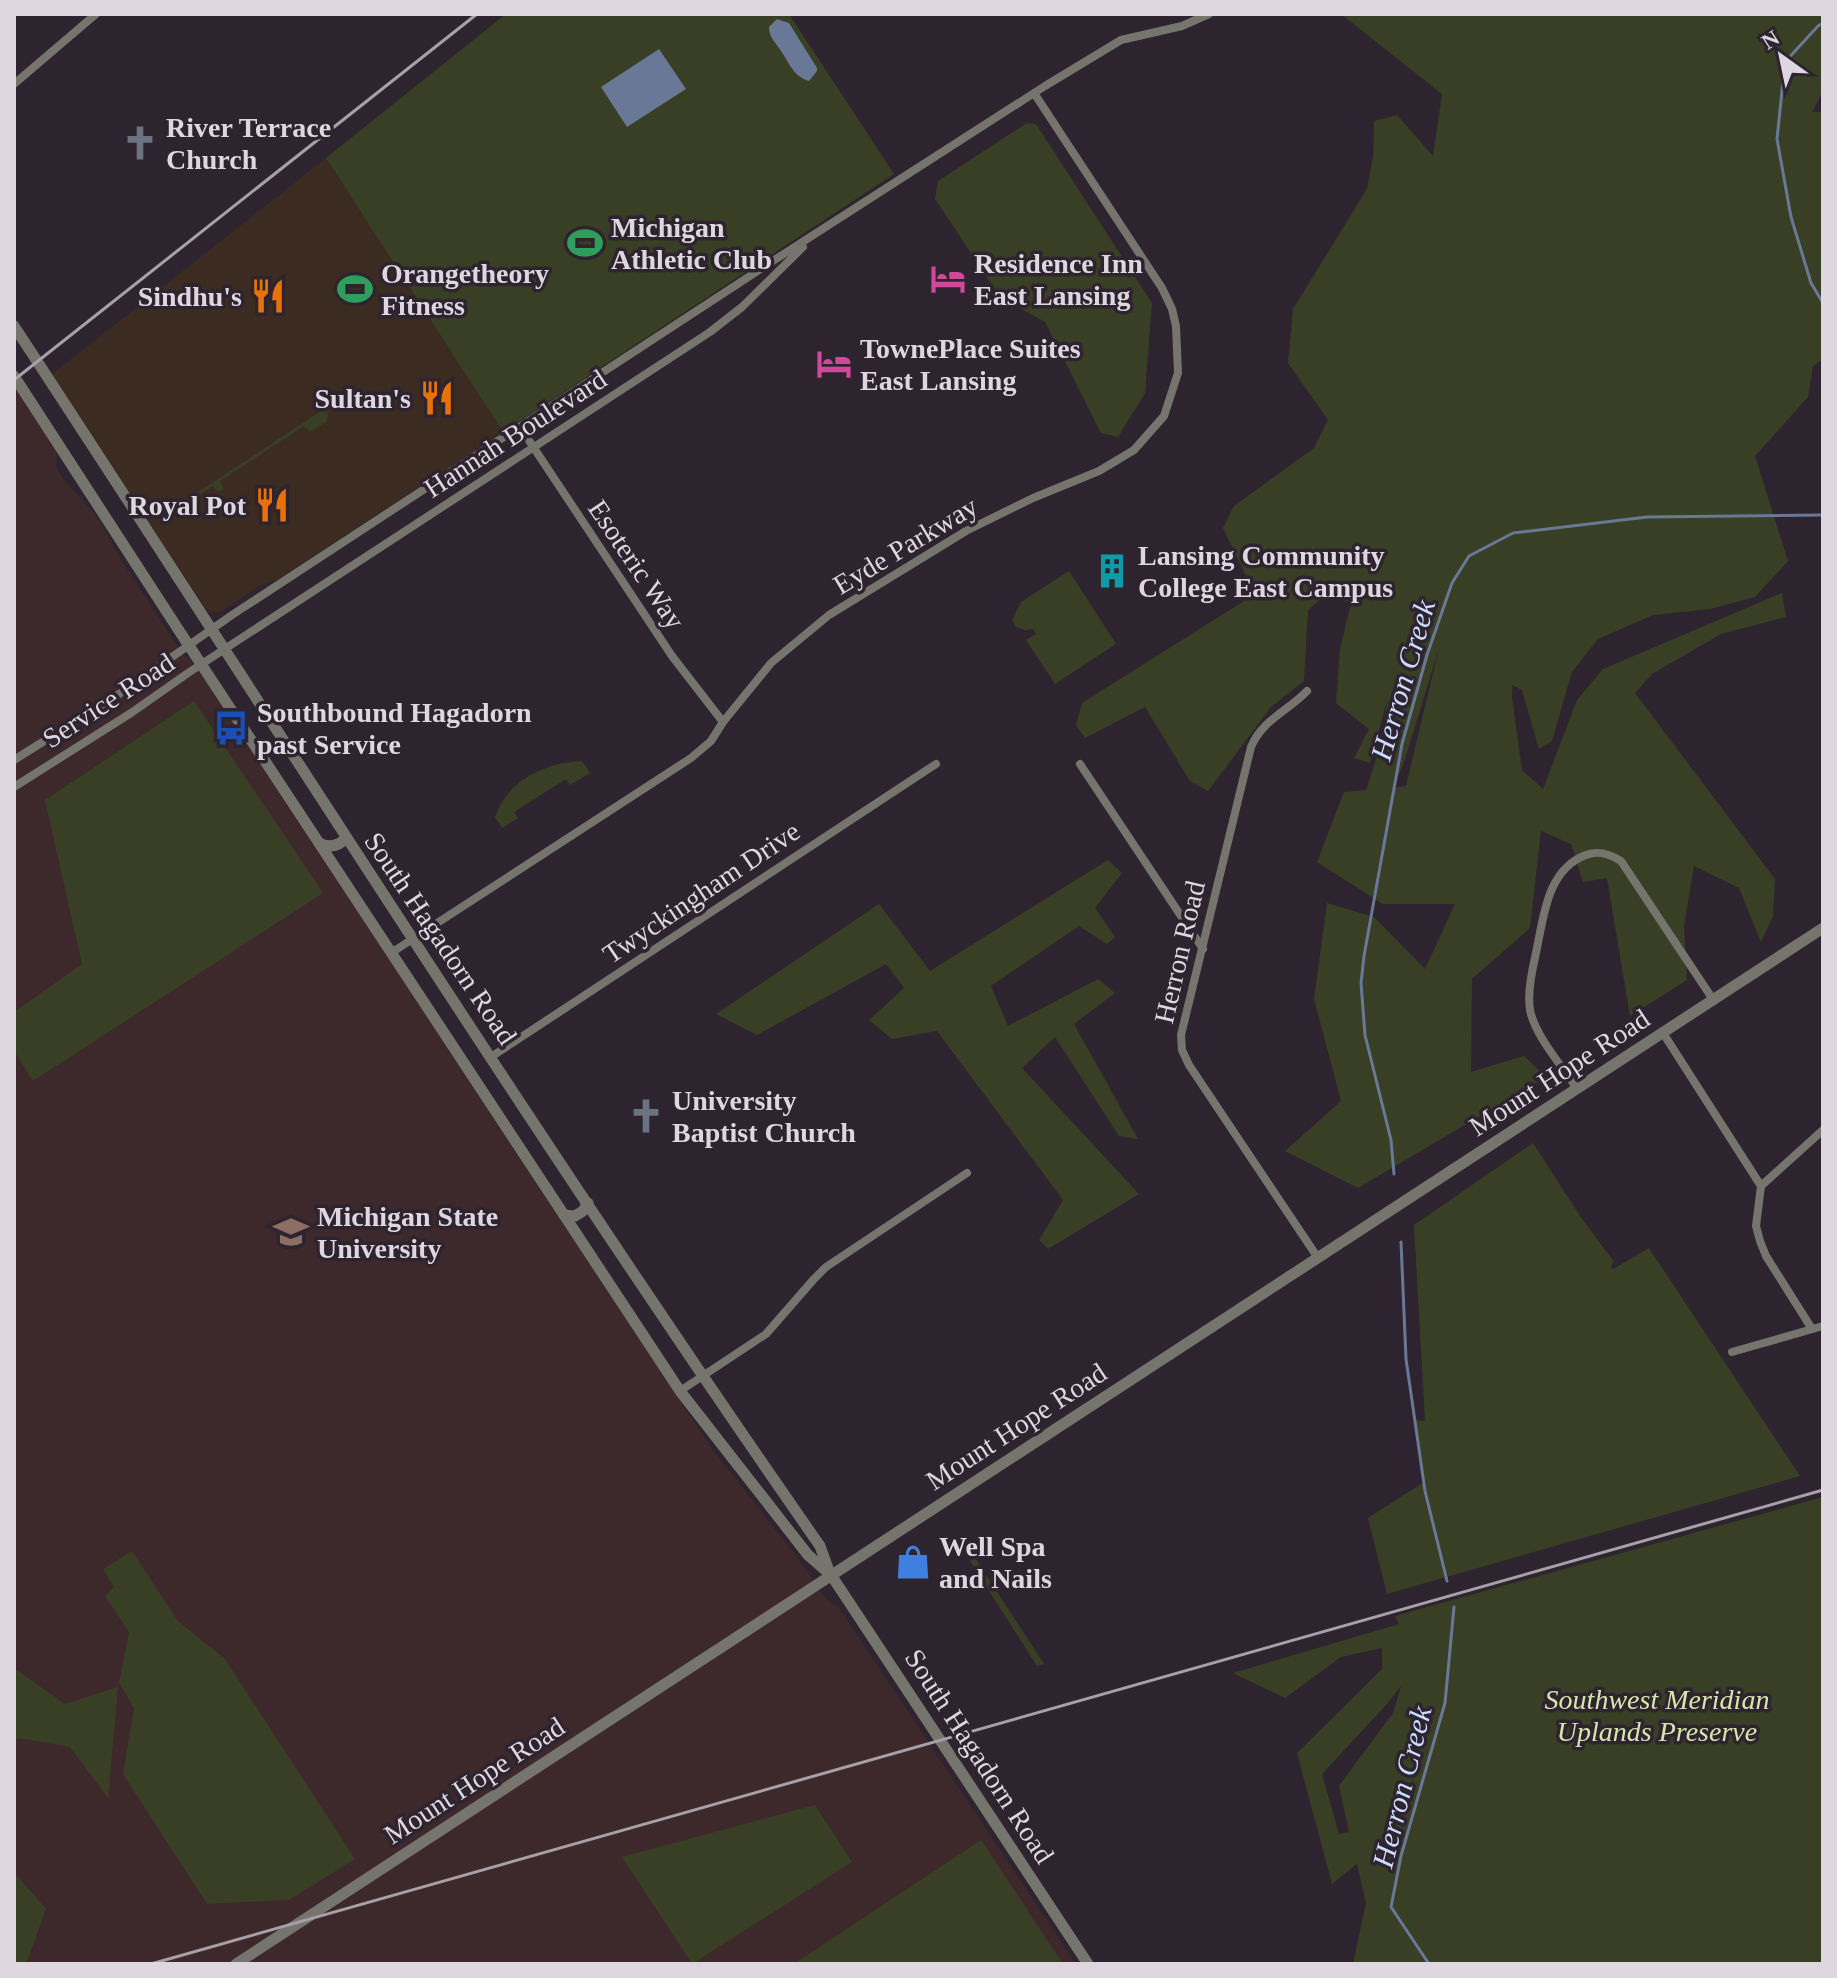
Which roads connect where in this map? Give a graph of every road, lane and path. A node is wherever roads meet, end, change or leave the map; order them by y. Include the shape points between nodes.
1 (96, 14) edge
2 (1209, 14) edge
3 (14, 84) edge
4 (1034, 93) junction
5 (815, 235) junction
6 (14, 326) edge
7 (14, 376) edge
8 (520, 427) junction
9 (533, 446) junction
10 (212, 629) junction
11 (188, 645) junction
12 (225, 649) junction
13 (202, 665) junction
14 (1307, 691) dead end
15 (723, 722) junction
16 (14, 760) edge
17 (936, 764) dead end
18 (1080, 764) dead end
19 (14, 787) edge
20 (346, 838) junction
21 (319, 843) junction
22 (1823, 928) edge
23 (413, 939) junction
24 (1203, 949) junction
25 (391, 953) junction
26 (1714, 1001) junction
27 (466, 1018) junction
28 (444, 1032) junction
29 (1663, 1033) junction
30 (491, 1057) junction
31 (1577, 1089) junction
32 (1823, 1130) edge
33 (967, 1173) dead end
34 (1761, 1186) junction
35 (588, 1203) junction
36 (564, 1215) junction
37 (1318, 1258) junction
38 (1823, 1326) edge
39 (1812, 1329) junction
40 (1732, 1352) dead end
41 (703, 1377) junction
42 (680, 1391) junction
43 (831, 1575) junction
44 (236, 1964) edge
45 (1088, 1964) edge

1 - 3 street
2 - 4 street, Hannah Boulevard via 1121,40
4 - 5 street, Hannah Boulevard
4 - 15 street, Eyde Parkway via 1172,309 1178,373 1164,416 1134,450 1099,471 966,531 829,615 771,663
5 - 8 street, Hannah Boulevard
5 - 9 street, Hannah Boulevard via 710,332
6 - 10 street, South Hagadorn Road
7 - 11 street, South Hagadorn Road
8 - 9 street, Esoteric Way
8 - 10 street, Hannah Boulevard
9 - 12 street, Hannah Boulevard
9 - 15 street, Esoteric Way via 672,656
10 - 11 street, Hannah Boulevard
10 - 12 street, South Hagadorn Road
11 - 13 street, South Hagadorn Road
11 - 16 street, Hannah Boulevard
12 - 13 street, Service Road
12 - 20 street, South Hagadorn Road
13 - 19 street, Service Road
13 - 21 street, South Hagadorn Road
14 - 24 street, Herron Road via 1262,727 1251,747
15 - 23 street, Eyde Parkway via 691,758
17 - 30 street, Twyckingham Drive
18 - 24 street
20 - 21 street via 332,846
20 - 23 street, South Hagadorn Road
21 - 25 street, South Hagadorn Road
22 - 26 street, Mount Hope Road
23 - 25 street, Eyde Parkway
23 - 27 street, South Hagadorn Road
24 - 37 street, Herron Road via 1181,1035 1184,1055
25 - 28 street, South Hagadorn Road
26 - 29 street, Mount Hope Road
26 - 31 street via 1621,861 1598,852 1574,861 1548,895 1529,1001 1537,1028
27 - 28 street via 451,1022
27 - 30 street, South Hagadorn Road
28 - 36 street, South Hagadorn Road
29 - 31 street, Mount Hope Road
29 - 34 street
30 - 35 street, South Hagadorn Road
31 - 37 street, Mount Hope Road
32 - 34 street
33 - 41 street via 826,1267 766,1334
34 - 39 street via 1756,1226 1760,1241
35 - 36 street via 575,1216
35 - 41 street, South Hagadorn Road
36 - 42 street, South Hagadorn Road
37 - 43 street, Mount Hope Road
38 - 39 street
39 - 40 street
41 - 42 street
41 - 43 street, South Hagadorn Road via 820,1546
42 - 43 street, South Hagadorn Road via 808,1555
43 - 44 street, Mount Hope Road
43 - 45 street, South Hagadorn Road

